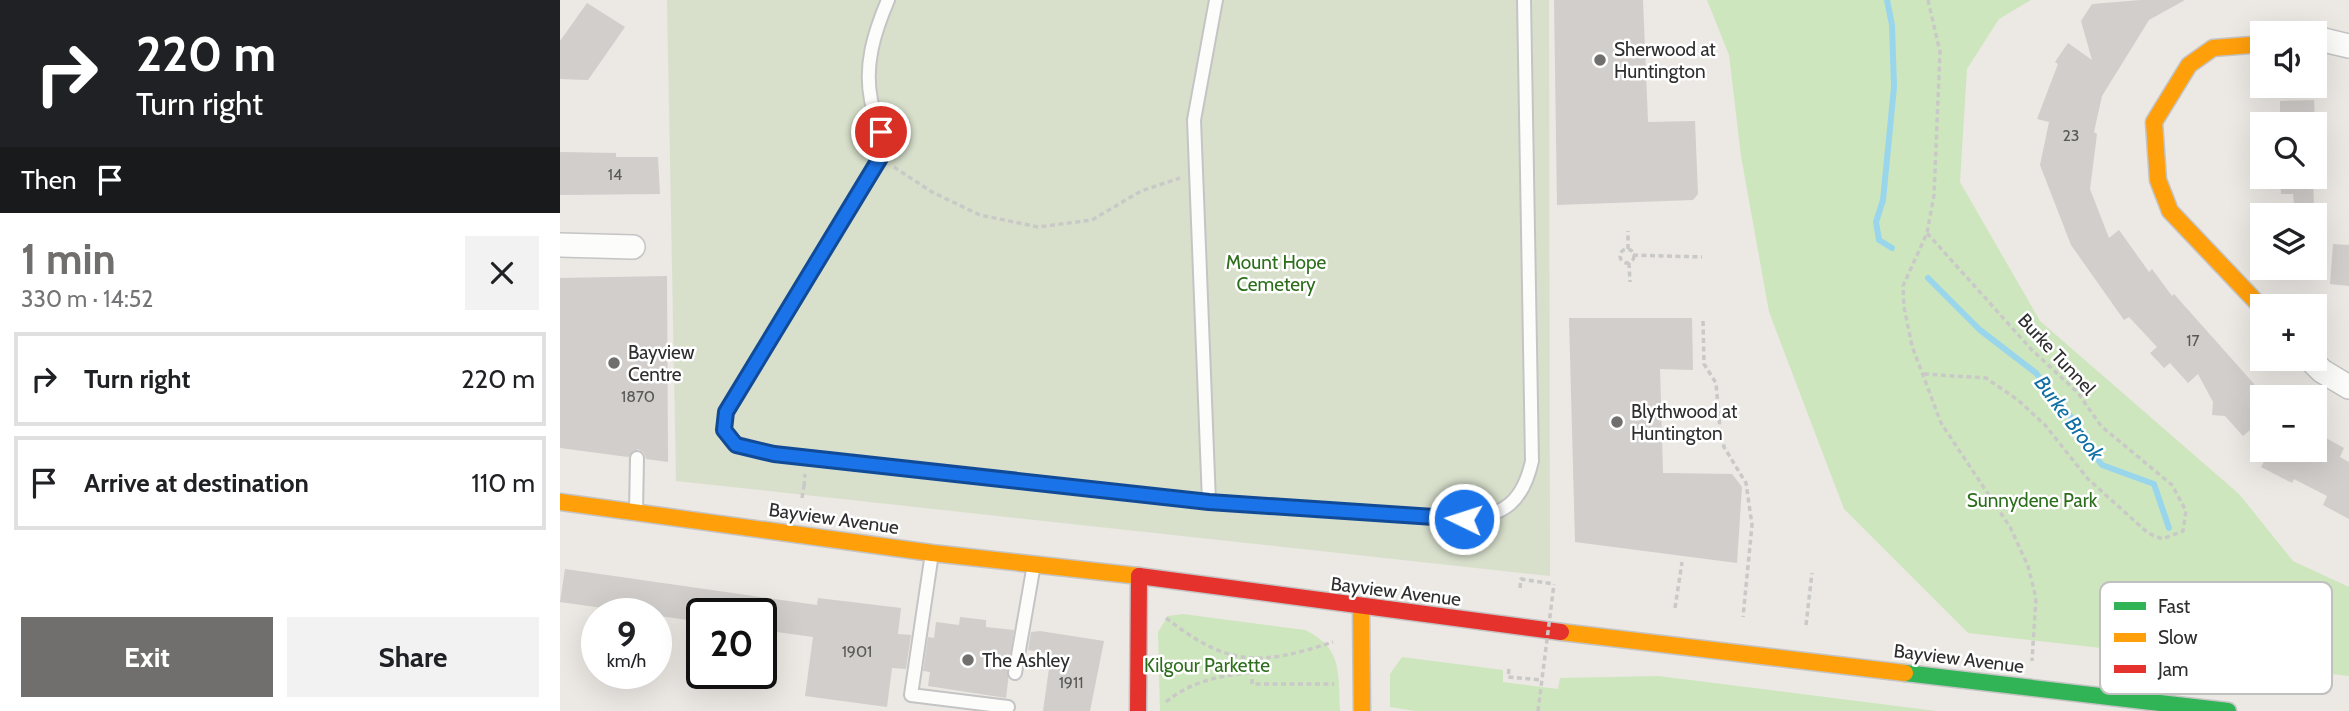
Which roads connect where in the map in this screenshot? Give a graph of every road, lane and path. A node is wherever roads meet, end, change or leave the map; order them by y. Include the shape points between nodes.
1 (888, 0) edge
2 (1216, 0) edge
3 (1524, 0) edge
4 (1928, 0) edge
5 (2327, 41) edge
6 (2250, 45) edge
7 (2349, 46) edge
8 (880, 158) junction
9 (1197, 172) junction
10 (1628, 231) dead end
11 (1927, 233) junction
12 (560, 246) edge
13 (633, 247) dead end
14 (1628, 249) junction
15 (1633, 255) junction
16 (1702, 257) dead end
17 (1629, 262) junction
18 (1630, 282) dead end
19 (2250, 295) edge
20 (1703, 321) dead end
21 (2322, 371) edge
22 (1924, 373) junction
23 (2349, 387) edge
24 (637, 458) dead end
25 (804, 485) dead end
26 (802, 498) dead end
27 (560, 502) edge
28 (1209, 502) junction
29 (636, 512) junction
30 (932, 553) junction
31 (1682, 562) dead end
32 (1034, 564) junction
33 (1812, 573) dead end
34 (1139, 576) junction
35 (1520, 588) dead end
36 (1361, 608) junction
37 (1675, 608) dead end
38 (1164, 617) dead end
39 (1744, 617) dead end
40 (1806, 625) dead end
41 (1336, 642) dead end
42 (1252, 661) junction
43 (1510, 669) dead end
44 (1252, 672) junction
45 (1016, 673) dead end
46 (1542, 680) junction
47 (1343, 684) dead end
48 (2030, 688) junction
49 (1160, 706) dead end
50 (1008, 708) dead end
51 (1138, 711) edge
52 (1362, 711) edge
53 (1538, 711) edge
54 (2228, 711) edge

1 - 8 lane via 869,59 871,101 883,142
2 - 9 lane via 1194,120
3 - 28 lane via 1532,461 1526,486 1507,507 1487,517 1464,519
4 - 11 path via 1940,52 1934,195
5 - 7 street
6 - 19 main road via 2213,48 2189,65 2154,122 2158,180 2170,211
8 - 9 path via 932,192 980,215 1038,227 1092,220 1141,191
8 - 28 lane via 726,412 724,430 730,441 774,454
9 - 28 lane
10 - 14 path
11 - 22 path via 1903,286 1912,346
11 - 22 path, Burke Tunnel via 2078,393 2101,426 2172,485 2186,511 2183,531 2162,539 2148,533 2088,480 2045,425 1986,379
12 - 13 street
14 - 15 path
14 - 17 path via 1620,256
15 - 16 path
15 - 17 path
17 - 18 path
20 - 39 path via 1704,364 1716,383 1724,447 1746,483 1752,525
21 - 23 street
22 - 48 path via 1941,423 2010,527 2028,566 2036,598
24 - 29 lane
25 - 26 path
27 - 29 main road, Bayview Avenue
29 - 30 main road, Bayview Avenue
30 - 32 main road, Bayview Avenue
30 - 50 lane via 911,695
31 - 37 path
32 - 34 main road, Bayview Avenue
32 - 45 lane
33 - 40 path
34 - 36 main road, Bayview Avenue
34 - 51 main road
35 - 46 path, bridge via 1521,579 1554,583
36 - 48 main road, Bayview Avenue
36 - 52 main road
38 - 42 path via 1196,641
41 - 42 path via 1291,656
42 - 44 path
43 - 46 path via 1508,677
44 - 47 path via 1252,684
44 - 49 path via 1192,685
46 - 53 path, bridge
48 - 54 main road, Bayview Avenue

